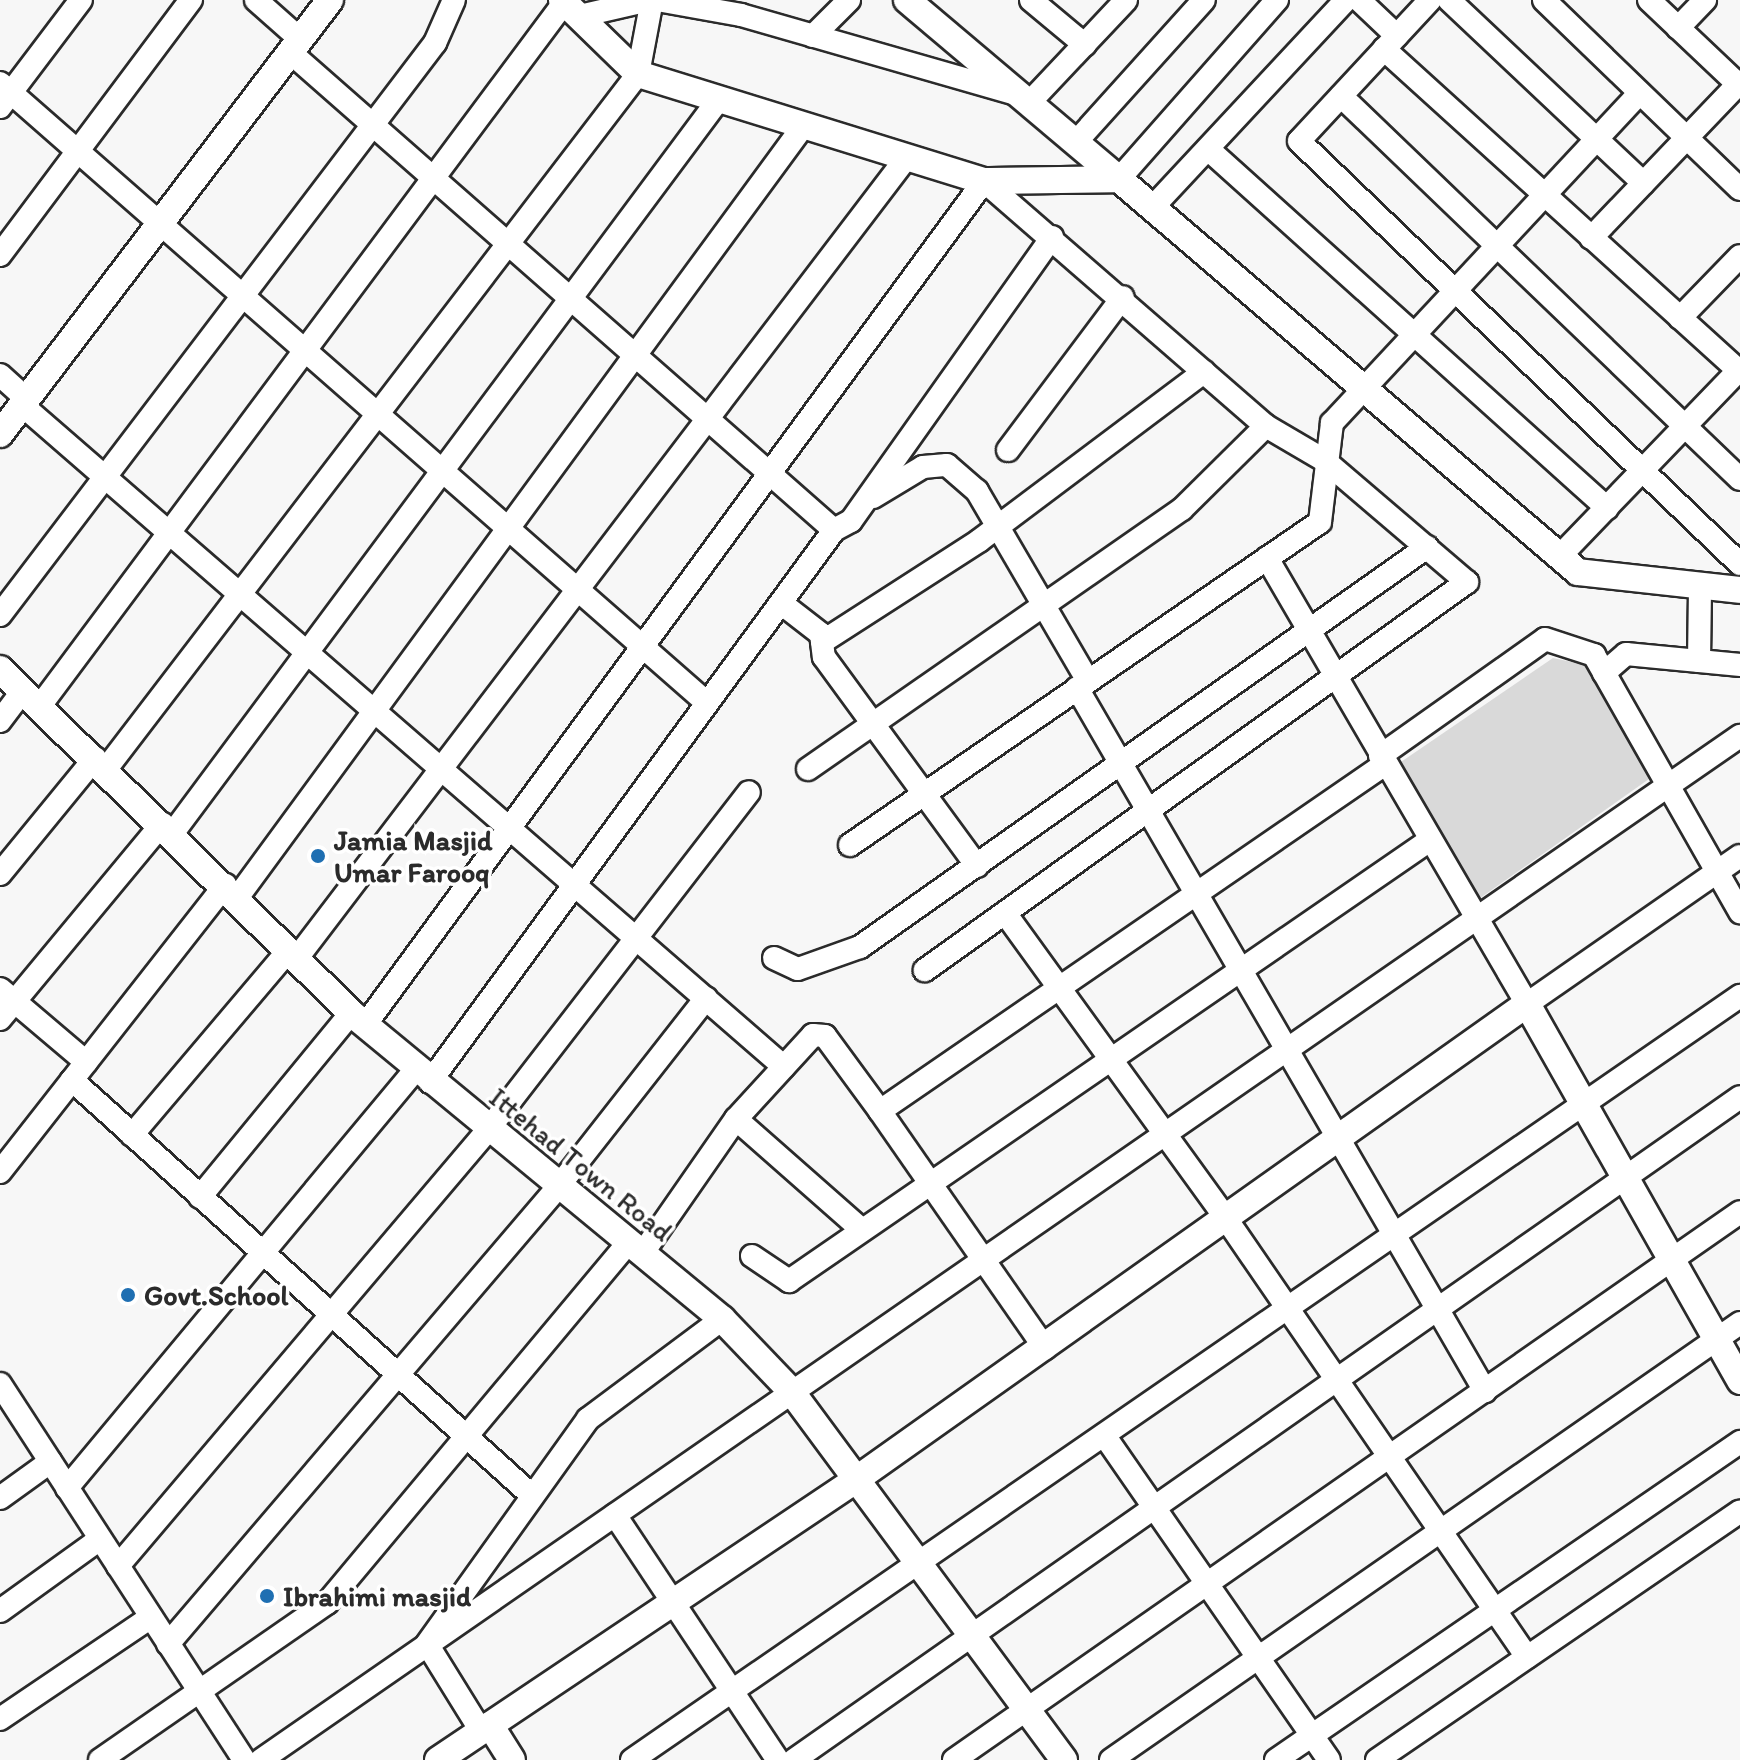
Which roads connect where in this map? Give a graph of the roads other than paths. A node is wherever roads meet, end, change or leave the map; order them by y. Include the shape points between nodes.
1 (81, 0) edge
2 (191, 0) edge
3 (256, 0) edge
4 (330, 0) edge
5 (454, 0) edge
6 (653, 0) edge
7 (849, 0) edge
8 (907, 0) edge
9 (1031, 0) edge
10 (1126, 0) edge
11 (1204, 0) edge
12 (1277, 0) edge
13 (1346, 0) edge
14 (1359, 0) edge
15 (1430, 0) edge
16 (1449, 0) edge
17 (1544, 0) edge
18 (1649, 0) edge
19 (1705, 0) edge
20 (570, 4) edge
21 (742, 7) edge
22 (1678, 28) junction
23 (813, 36) junction
24 (1391, 42) junction
25 (1085, 45) junction
26 (296, 46) junction
27 (638, 74) junction
28 (1739, 84) edge
29 (1640, 93) junction
30 (3, 94) edge
31 (1341, 96) junction
32 (719, 99) junction
33 (1027, 100) junction
34 (373, 124) junction
35 (804, 125) junction
36 (1597, 139) junction
37 (1686, 139) junction
38 (1076, 142) junction
39 (79, 149) junction
40 (1208, 149) junction
41 (907, 157) junction
42 (1119, 179) junction
43 (436, 180) junction
44 (984, 181) junction
45 (1643, 183) junction
46 (1740, 189) edge
47 (1545, 195) junction
48 (1152, 208) junction
49 (164, 220) junction
50 (1052, 237) junction
51 (1591, 238) junction
52 (508, 243) junction
53 (1497, 246) junction
54 (0, 255) edge
55 (1740, 256) edge
56 (1455, 291) junction
57 (245, 293) junction
58 (1123, 297) junction
59 (571, 298) junction
60 (1680, 318) junction
61 (1414, 335) junction
62 (310, 351) junction
63 (635, 355) junction
64 (1739, 370) edge
65 (1204, 372) junction
66 (0, 375) edge
67 (1362, 391) junction
68 (24, 402) junction
69 (379, 412) junction
70 (707, 418) junction
71 (1266, 426) junction
72 (1685, 426) junction
73 (0, 434) edge
74 (1008, 450) dead end
75 (1324, 460) junction
76 (444, 469) junction
77 (1643, 471) junction
78 (769, 473) junction
79 (105, 476) junction
80 (1740, 479) edge
81 (866, 501) junction
82 (1607, 508) junction
83 (509, 527) junction
84 (996, 528) junction
85 (834, 530) junction
86 (172, 534) junction
87 (1427, 547) junction
88 (1559, 557) junction
89 (1267, 558) junction
90 (1740, 564) edge
91 (1700, 585) junction
92 (579, 589) junction
93 (1740, 590) edge
94 (239, 593) junction
95 (781, 603) junction
96 (1044, 605) junction
97 (0, 615) edge
98 (1311, 635) junction
99 (822, 642) junction
100 (643, 646) junction
101 (307, 652) junction
102 (1699, 661) junction
103 (1739, 667) edge
104 (0, 669) edge
105 (1604, 673) junction
106 (1338, 681) junction
107 (1083, 685) junction
108 (32, 699) junction
109 (707, 703) junction
110 (374, 711) junction
111 (0, 721) edge
112 (874, 725) junction
113 (1740, 736) edge
114 (1383, 760) junction
115 (100, 763) junction
116 (1122, 765) junction
117 (442, 769) junction
118 (808, 769) dead end
119 (1667, 783) junction
120 (749, 792) dead end
121 (924, 794) junction
122 (1149, 812) junction
123 (510, 828) junction
124 (167, 829) junction
125 (1430, 840) junction
126 (850, 845) dead end
127 (1740, 856) edge
128 (977, 866) junction
129 (1717, 872) junction
130 (0, 874) edge
131 (575, 885) junction
132 (231, 892) junction
133 (1197, 893) junction
134 (1740, 912) edge
135 (1005, 913) junction
136 (1477, 917) junction
137 (639, 940) junction
138 (293, 954) junction
139 (774, 958) dead end
140 (925, 970) dead end
141 (1242, 971) junction
142 (1059, 988) junction
143 (1740, 996) edge
144 (706, 998) junction
145 (5, 1003) edge
146 (1527, 1004) junction
147 (358, 1019) junction
148 (1287, 1049) junction
149 (1111, 1060) junction
150 (86, 1062) junction
151 (784, 1067) junction
152 (423, 1075) junction
153 (72, 1080) junction
154 (1740, 1097) edge
155 (1584, 1104) junction
156 (880, 1111) junction
157 (736, 1119) junction
158 (487, 1131) junction
159 (1164, 1133) junction
160 (132, 1135) junction
161 (1340, 1139) junction
162 (0, 1172) edge
163 (1626, 1178) junction
164 (930, 1183) junction
165 (558, 1187) junction
166 (200, 1197) junction
167 (1740, 1212) edge
168 (1227, 1220) junction
169 (862, 1230) junction
170 (1395, 1234) junction
171 (635, 1249) junction
172 (265, 1255) junction
173 (752, 1256) dead end
174 (983, 1259) junction
175 (1672, 1261) junction
176 (1288, 1308) junction
177 (1438, 1310) junction
178 (331, 1315) junction
179 (722, 1319) junction
180 (1740, 1323) edge
181 (1716, 1340) junction
182 (1045, 1348) junction
183 (399, 1376) junction
184 (1337, 1381) junction
185 (1740, 1381) edge
186 (0, 1386) edge
187 (791, 1391) junction
188 (1485, 1391) junction
189 (465, 1435) junction
190 (1104, 1435) junction
191 (1740, 1442) edge
192 (1390, 1457) junction
193 (50, 1462) junction
194 (854, 1481) junction
195 (67, 1488) junction
196 (529, 1493) junction
197 (0, 1498) edge
198 (1155, 1509) junction
199 (1740, 1511) edge
200 (615, 1515) junction
201 (1441, 1532) junction
202 (100, 1539) junction
203 (917, 1564) junction
204 (118, 1566) junction
205 (1207, 1584) junction
206 (673, 1604) junction
207 (1494, 1610) junction
208 (0, 1611) edge
209 (151, 1617) junction
210 (973, 1637) junction
211 (168, 1644) junction
212 (427, 1644) junction
213 (1527, 1657) junction
214 (1258, 1658) junction
215 (199, 1691) junction
216 (732, 1692) junction
217 (1027, 1709) junction
218 (0, 1719) edge
219 (485, 1728) junction
220 (1312, 1735) junction
221 (100, 1760) edge
222 (244, 1760) edge
223 (261, 1760) edge
224 (438, 1760) edge
225 (512, 1760) edge
226 (632, 1760) edge
227 (778, 1760) edge
228 (794, 1760) edge
229 (954, 1760) edge
230 (1064, 1760) edge
231 (1111, 1760) edge
232 (1276, 1760) edge
233 (1329, 1760) edge
234 (1377, 1760) edge

1 - 30 street
2 - 39 street
3 - 26 street
4 - 26 street
5 - 34 street via 435,43
6 - 20 street
6 - 21 street
6 - 27 street
7 - 23 street
8 - 33 street
9 - 25 street
10 - 25 street
11 - 38 street
12 - 42 street
13 - 40 street
14 - 24 street
15 - 24 street
16 - 36 street
17 - 29 street
18 - 22 street
19 - 22 street
20 - 27 street
20 - 43 street
21 - 23 street
22 - 28 street
23 - 33 street
24 - 31 street
24 - 47 street
25 - 33 street
26 - 34 street
26 - 49 street
27 - 32 street
27 - 52 street
28 - 37 street
29 - 36 street
29 - 37 street
30 - 39 street
31 - 53 street
31 - 56 street via 1299,141
32 - 35 street
32 - 59 street
33 - 38 street
34 - 43 street
34 - 57 street
35 - 41 street
35 - 63 street
36 - 45 street
36 - 47 street
37 - 45 street
37 - 46 street
38 - 42 street
39 - 49 street
39 - 54 street
40 - 48 street
40 - 61 street
41 - 44 street
41 - 70 street
42 - 44 street
42 - 48 street
43 - 52 street
43 - 62 street
44 - 50 street
44 - 78 street
45 - 51 street
47 - 51 street
47 - 53 street
48 - 67 street
49 - 57 street
49 - 68 street
50 - 58 street
50 - 81 street
51 - 60 street
52 - 59 street
52 - 69 street
53 - 56 street
53 - 72 street
55 - 60 street
56 - 61 street
56 - 77 street
57 - 62 street
57 - 79 street
58 - 65 street
58 - 74 street
59 - 63 street
59 - 76 street
60 - 64 street
61 - 67 street
61 - 82 street
62 - 69 street
62 - 86 street
63 - 70 street
63 - 83 street
64 - 72 street
65 - 71 street
65 - 84 street
66 - 68 street
67 - 75 street via 1332,423
67 - 88 street
68 - 73 street
68 - 79 street
69 - 76 street
69 - 94 street
70 - 78 street
70 - 92 street
71 - 75 street
71 - 96 street via 1182,509
72 - 77 street
72 - 80 street
75 - 87 street
75 - 89 street via 1320,522
76 - 83 street
76 - 101 street
77 - 82 street
77 - 90 street
78 - 85 street
78 - 100 street
79 - 86 street
79 - 97 street
81 - 84 street via 923,467 947,465 977,491
81 - 85 street
82 - 88 street
83 - 92 street
83 - 110 street
84 - 96 street
84 - 99 street
85 - 95 street
86 - 94 street
86 - 108 street
87 - 98 street
87 - 106 street via 1467,582
88 - 91 street via 1578,572
89 - 98 street
89 - 107 street
91 - 93 street
91 - 102 street
92 - 100 street
92 - 117 street
94 - 101 street
94 - 115 street
95 - 99 street
95 - 109 street
96 - 107 street
96 - 112 street
98 - 106 street
98 - 116 street
99 - 112 street via 824,657
100 - 109 street
100 - 123 street
101 - 110 street
101 - 124 street
102 - 103 street
102 - 105 street via 1626,654
104 - 108 street, Ittehad Town Road
105 - 114 street via 1594,655 1545,639
105 - 119 street
106 - 114 street
106 - 122 street
107 - 116 street
107 - 121 street
108 - 111 street
108 - 115 street, Ittehad Town Road
109 - 131 street
110 - 117 street
110 - 132 street
112 - 118 street
112 - 121 street
113 - 119 street
114 - 125 street
114 - 133 street
115 - 124 street, Ittehad Town Road
115 - 130 street
116 - 122 street
116 - 128 street
117 - 123 street
117 - 138 street
119 - 129 street
119 - 136 street
120 - 137 street
121 - 126 street
121 - 128 street
122 - 133 street
122 - 135 street
123 - 131 street
123 - 147 street
124 - 132 street, Ittehad Town Road
124 - 145 street
125 - 136 street
125 - 141 street
127 - 129 street
128 - 139 street via 860,947 798,969
129 - 134 street
129 - 146 street
131 - 137 street
131 - 152 street
132 - 138 street, Ittehad Town Road
132 - 150 street
133 - 141 street
133 - 142 street
135 - 140 street
135 - 142 street
136 - 146 street
136 - 148 street
137 - 144 street
137 - 158 street
138 - 147 street, Ittehad Town Road
138 - 160 street
141 - 148 street
141 - 149 street
142 - 149 street
142 - 156 street
143 - 155 street
144 - 151 street
144 - 165 street
145 - 150 street
146 - 155 street
146 - 161 street
147 - 152 street, Ittehad Town Road
147 - 166 street
148 - 159 street
148 - 161 street
149 - 159 street
149 - 164 street
150 - 153 street
151 - 156 street via 813,1035 825,1036
151 - 157 street
152 - 158 street, Ittehad Town Road
152 - 172 street
153 - 160 street
153 - 162 street
154 - 163 street
155 - 163 street
155 - 170 street
156 - 164 street
157 - 169 street
157 - 171 street
158 - 165 street, Ittehad Town Road
158 - 178 street
159 - 168 street
159 - 174 street
160 - 166 street
161 - 168 street
161 - 170 street
163 - 175 street
163 - 177 street
164 - 169 street
164 - 174 street
165 - 171 street, Ittehad Town Road
165 - 183 street
166 - 172 street
167 - 175 street
168 - 176 street
168 - 182 street
169 - 173 street via 789,1281
170 - 176 street
170 - 177 street
171 - 179 street, Ittehad Town Road
171 - 189 street
172 - 178 street
172 - 195 street
174 - 182 street
174 - 187 street
175 - 181 street
175 - 188 street
176 - 184 street
176 - 190 street
177 - 184 street
177 - 188 street
178 - 183 street
178 - 204 street
179 - 187 street, Ittehad Town Road
179 - 196 street via 588,1419
180 - 181 street
181 - 185 street
181 - 201 street
182 - 194 street
183 - 189 street
183 - 211 street
184 - 192 street
184 - 198 street
186 - 193 street
187 - 194 street, Ittehad Town Road
187 - 200 street
188 - 192 street
189 - 196 street
189 - 215 street via 327,1603
190 - 198 street
190 - 203 street
191 - 207 street
192 - 201 street
192 - 205 street
193 - 195 street
193 - 197 street
194 - 203 street, Ittehad Town Road
194 - 206 street
195 - 202 street
196 - 212 street
198 - 205 street
198 - 210 street
199 - 213 street
200 - 206 street
200 - 212 street
201 - 207 street
201 - 214 street
202 - 204 street
202 - 208 street
203 - 210 street, Ittehad Town Road
203 - 216 street
204 - 209 street
205 - 214 street
205 - 217 street
206 - 216 street
206 - 219 street
207 - 213 street
207 - 220 street
209 - 211 street
209 - 218 street
210 - 217 street, Ittehad Town Road
210 - 228 street
211 - 215 street
212 - 219 street
212 - 223 street
213 - 234 street
214 - 220 street
214 - 231 street
215 - 221 street
215 - 222 street
216 - 226 street
216 - 227 street
217 - 229 street
217 - 230 street, Ittehad Town Road
219 - 224 street
219 - 225 street
220 - 232 street
220 - 233 street

